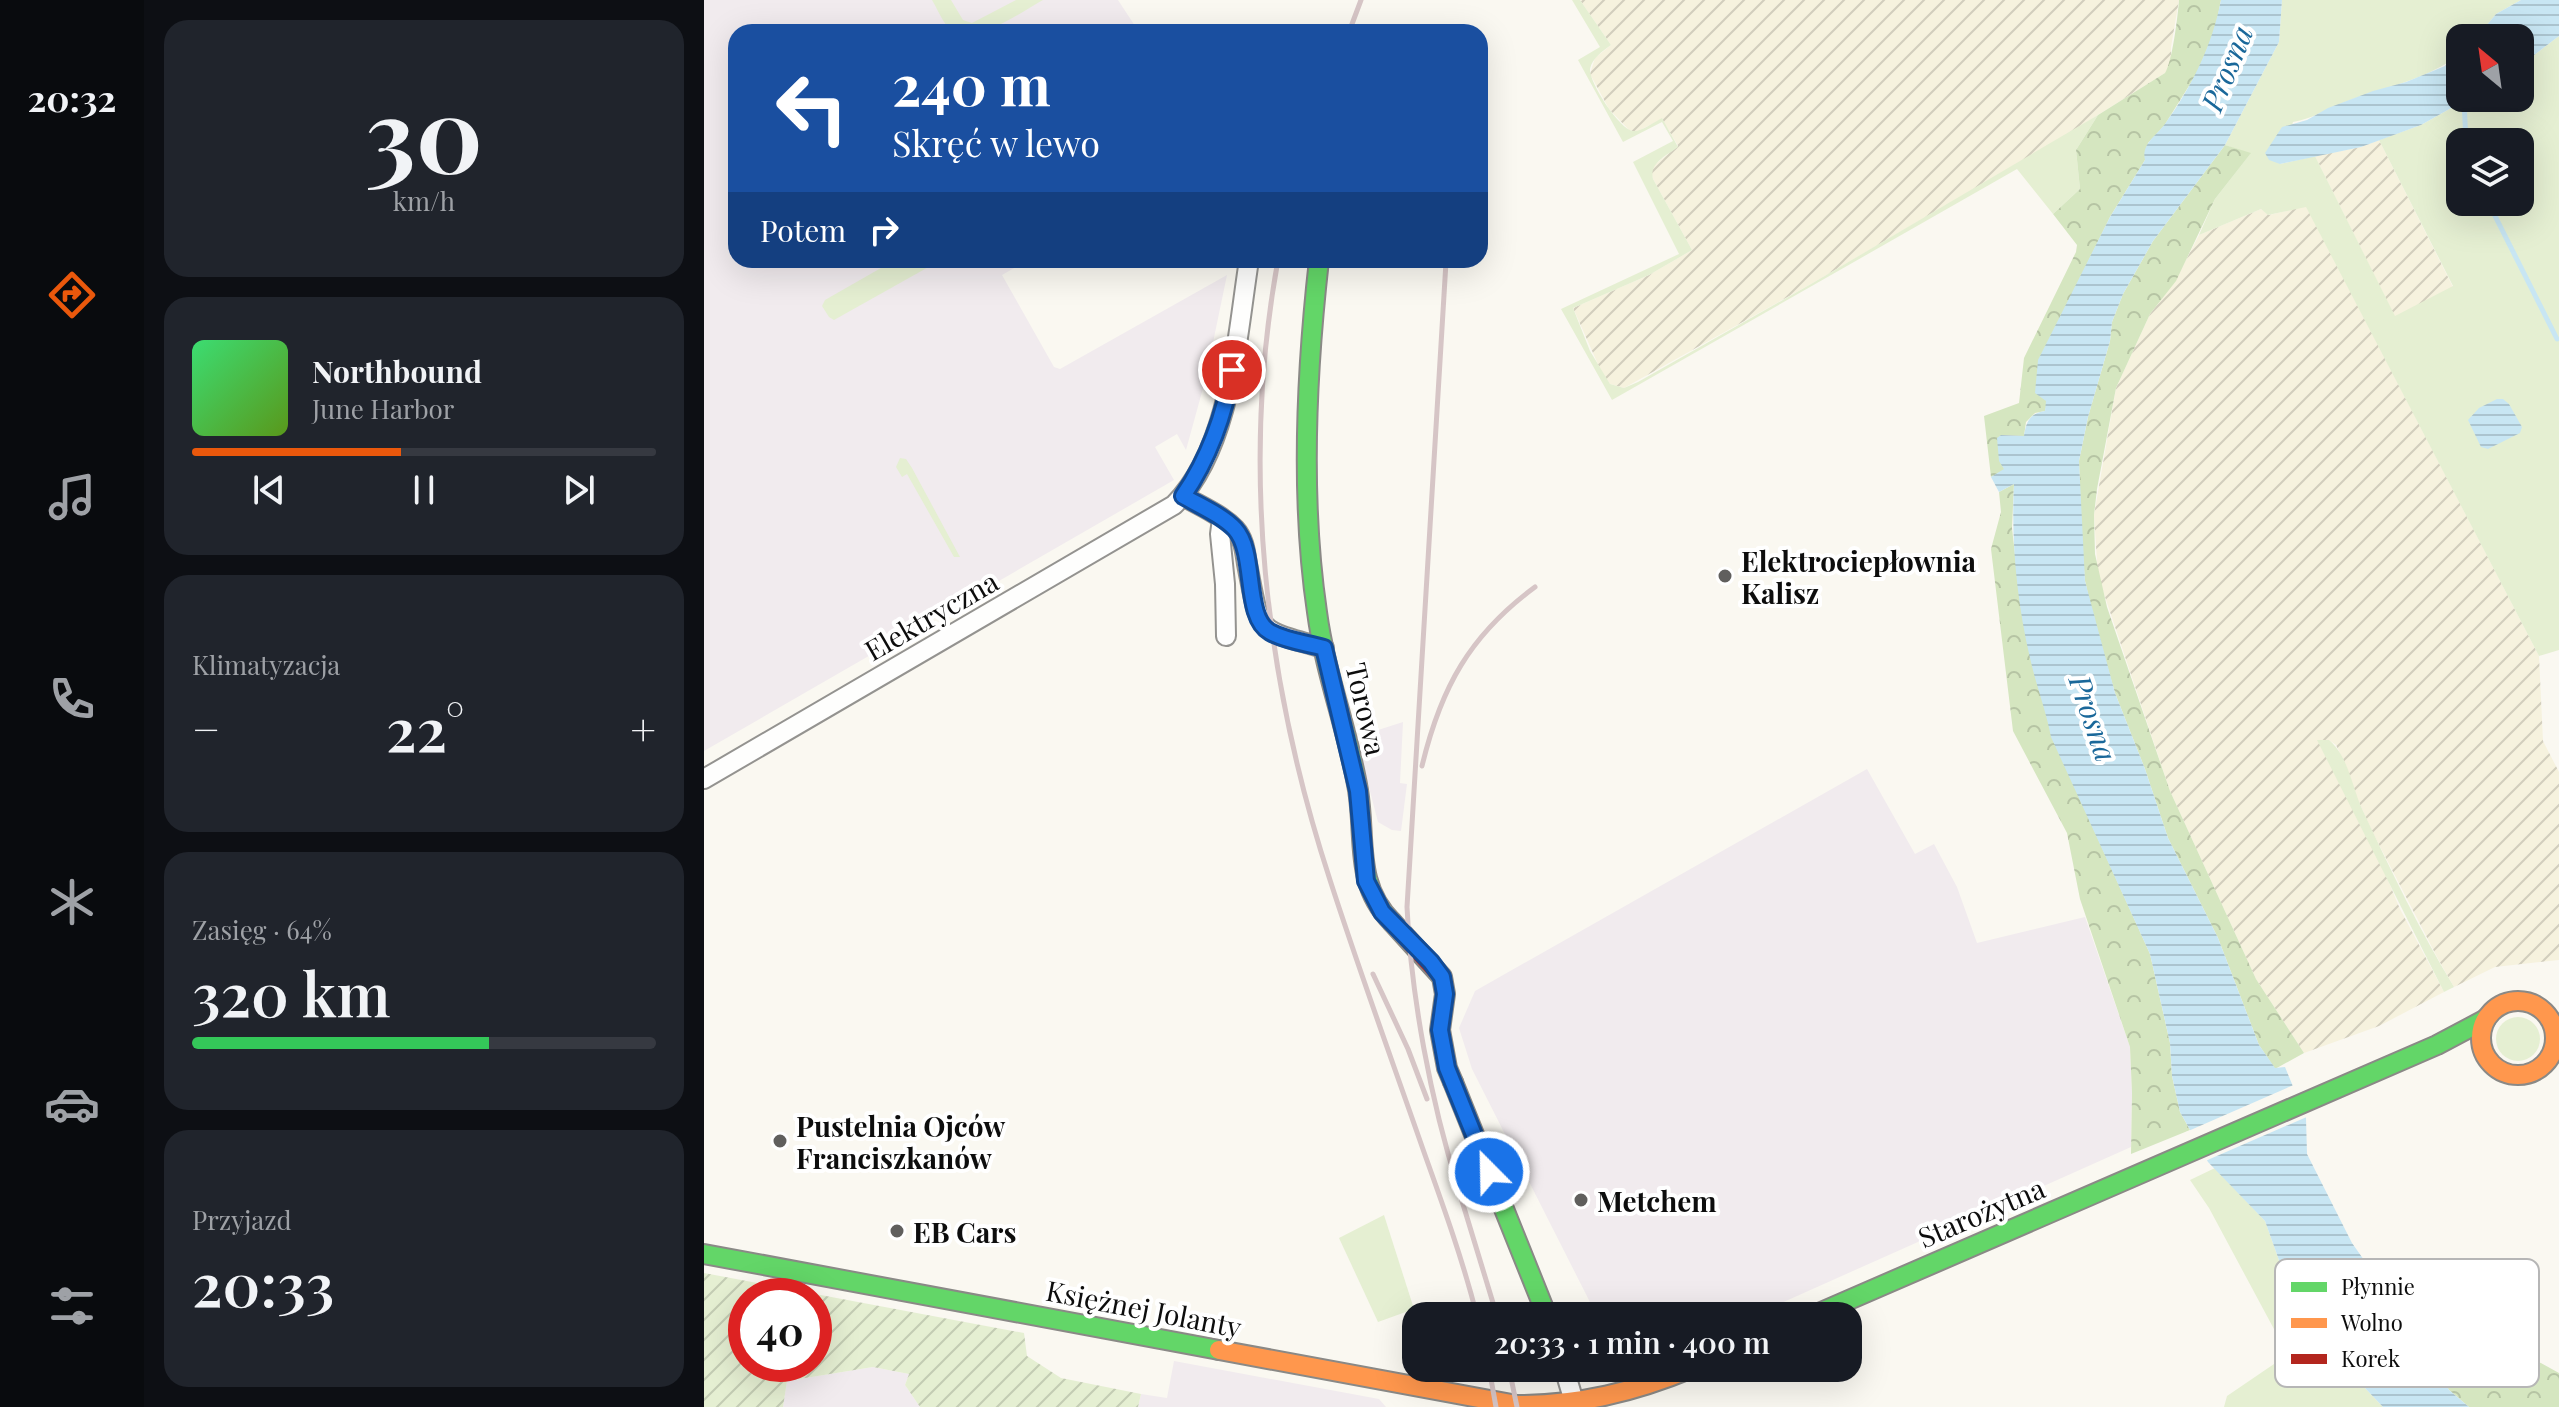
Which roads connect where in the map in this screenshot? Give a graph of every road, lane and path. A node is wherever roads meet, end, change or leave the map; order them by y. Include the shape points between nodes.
1 (1248, 268) edge
2 (1318, 268) edge
3 (1183, 496) junction
4 (1222, 519) junction
5 (1226, 636) dead end
6 (1324, 648) junction
7 (704, 779) edge
8 (2551, 1009) edge
9 (2486, 1019) junction
10 (2558, 1034) edge
11 (2437, 1045) junction
12 (2485, 1056) junction
13 (2551, 1066) edge
14 (704, 1254) edge
15 (1541, 1302) edge
16 (1844, 1302) edge
17 (1568, 1382) edge
18 (1660, 1382) edge
19 (1608, 1404) edge
20 (1575, 1405) junction

1 - 3 street via 1229,389 1203,465
2 - 6 street, Torowa via 1307,401 1310,550
3 - 4 street
3 - 7 street, Elektryczna via 1164,513
4 - 5 street
4 - 6 street via 1241,538 1263,626
6 - 15 street, Torowa via 1358,791 1369,892 1442,977 1440,1030 1447,1068
8 - 9 street via 2512,1001
8 - 10 street
9 - 11 street
9 - 12 street via 2481,1031
10 - 13 street
11 - 12 street via 2457,1045
11 - 16 street, Starożytna
12 - 13 street via 2512,1075
14 - 20 street, Księżnej Jolanty via 1480,1399
17 - 20 street
18 - 19 street
19 - 20 street

